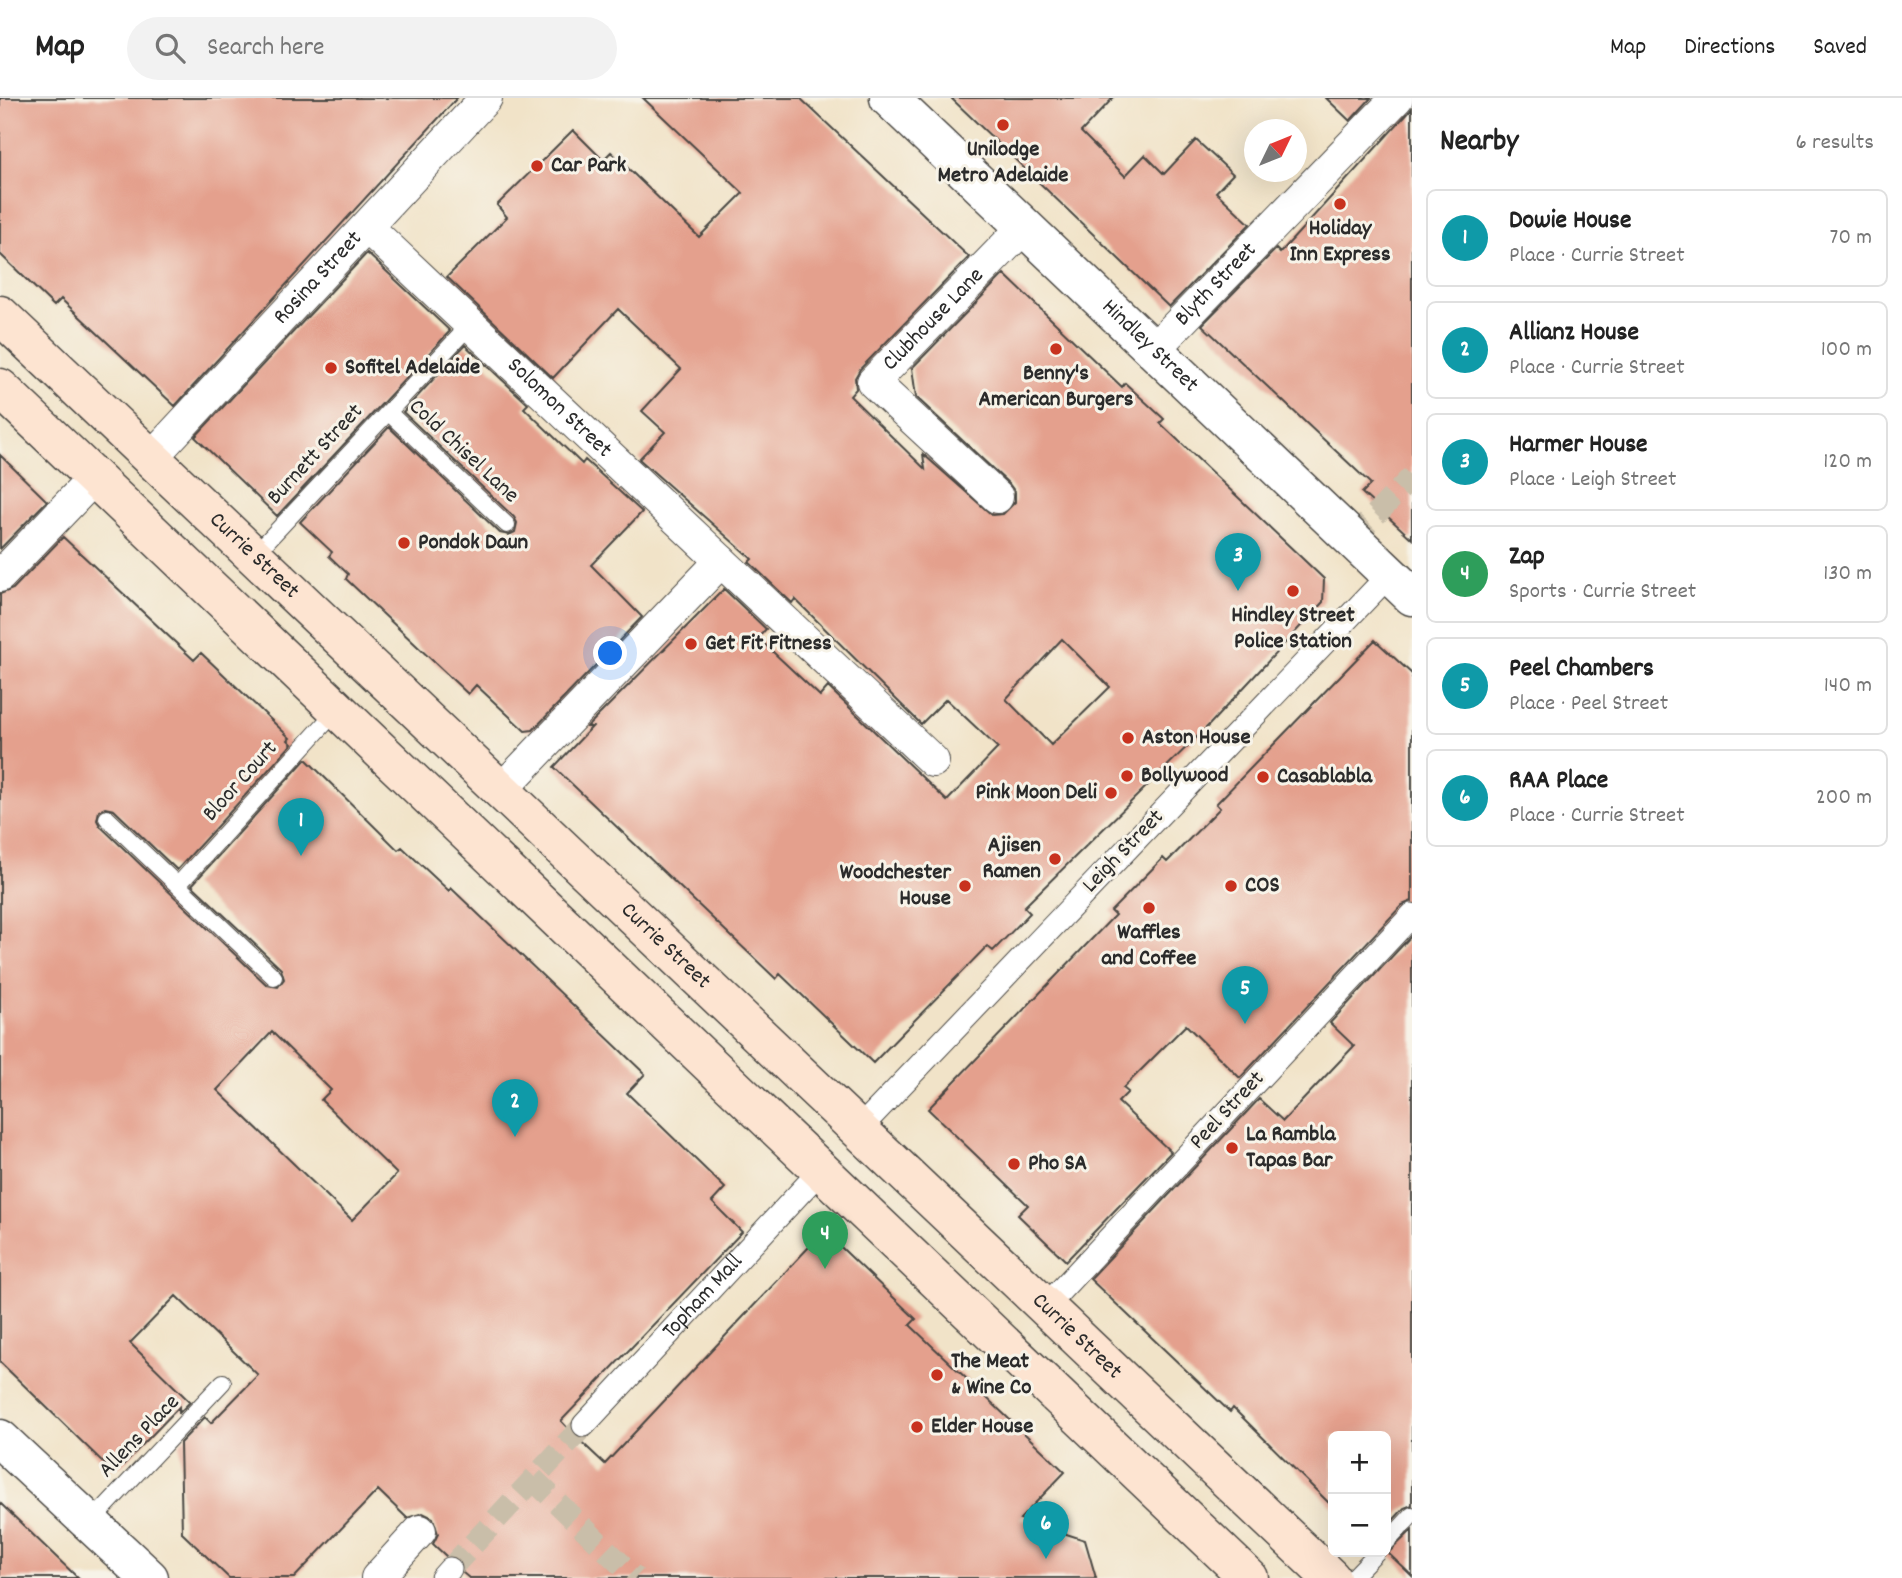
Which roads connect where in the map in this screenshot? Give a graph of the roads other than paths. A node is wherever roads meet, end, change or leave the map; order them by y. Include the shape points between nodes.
1 (486, 98) edge
2 (1397, 98) edge
3 (904, 103) edge
4 (367, 227) junction
5 (1024, 227) junction
6 (0, 316) edge
7 (470, 324) junction
8 (1153, 350) junction
9 (0, 388) edge
10 (388, 412) junction
11 (150, 458) junction
12 (94, 478) junction
13 (997, 497) dead end
14 (507, 525) dead end
15 (253, 555) junction
16 (721, 561) junction
17 (0, 576) edge
18 (1401, 585) edge
19 (337, 710) junction
20 (933, 761) dead end
21 (500, 790) junction
22 (107, 818) dead end
23 (178, 886) junction
24 (1412, 915) edge
25 (274, 977) dead end
26 (858, 1130) junction
27 (821, 1170) junction
28 (1045, 1307) junction
29 (223, 1382) dead end
30 (584, 1425) tunnel mouth
31 (0, 1439) edge
32 (1412, 1516) edge
33 (90, 1523) junction
34 (420, 1531) dead end
35 (1391, 1538) edge
36 (1372, 1557) edge
37 (149, 1578) edge
38 (377, 1578) edge
39 (1249, 1578) edge
40 (1331, 1578) edge
41 (1352, 1578) edge

1 - 4 street, Rosina Street
2 - 8 street, Blyth Street
3 - 5 street, Hindley Street
4 - 7 street, Solomon Street
4 - 11 street, Rosina Street
5 - 8 street, Hindley Street
5 - 13 street, Clubhouse Lane via 873,382
6 - 11 main road, Currie Street
7 - 10 lane, Burnett Street
7 - 16 street, Solomon Street
8 - 18 street, Hindley Street
9 - 12 main road
10 - 14 lane, Cold Chisel Lane
10 - 15 lane, Burnett Street
11 - 15 main road, Currie Street
12 - 17 street
12 - 19 main road
15 - 21 main road, Currie Street
16 - 20 street, Solomon Street
16 - 21 street
18 - 26 street, Leigh Street
19 - 23 lane, Bloor Court
19 - 27 main road
21 - 26 main road, Currie Street
22 - 23 lane
23 - 25 lane
24 - 28 street, Peel Street
26 - 28 main road, Currie Street
27 - 30 street, Topham Mall
27 - 39 main road
28 - 40 main road, Currie Street
29 - 33 lane, Allens Place
31 - 33 street
32 - 35 lane
33 - 37 street
34 - 38 street
36 - 41 lane

